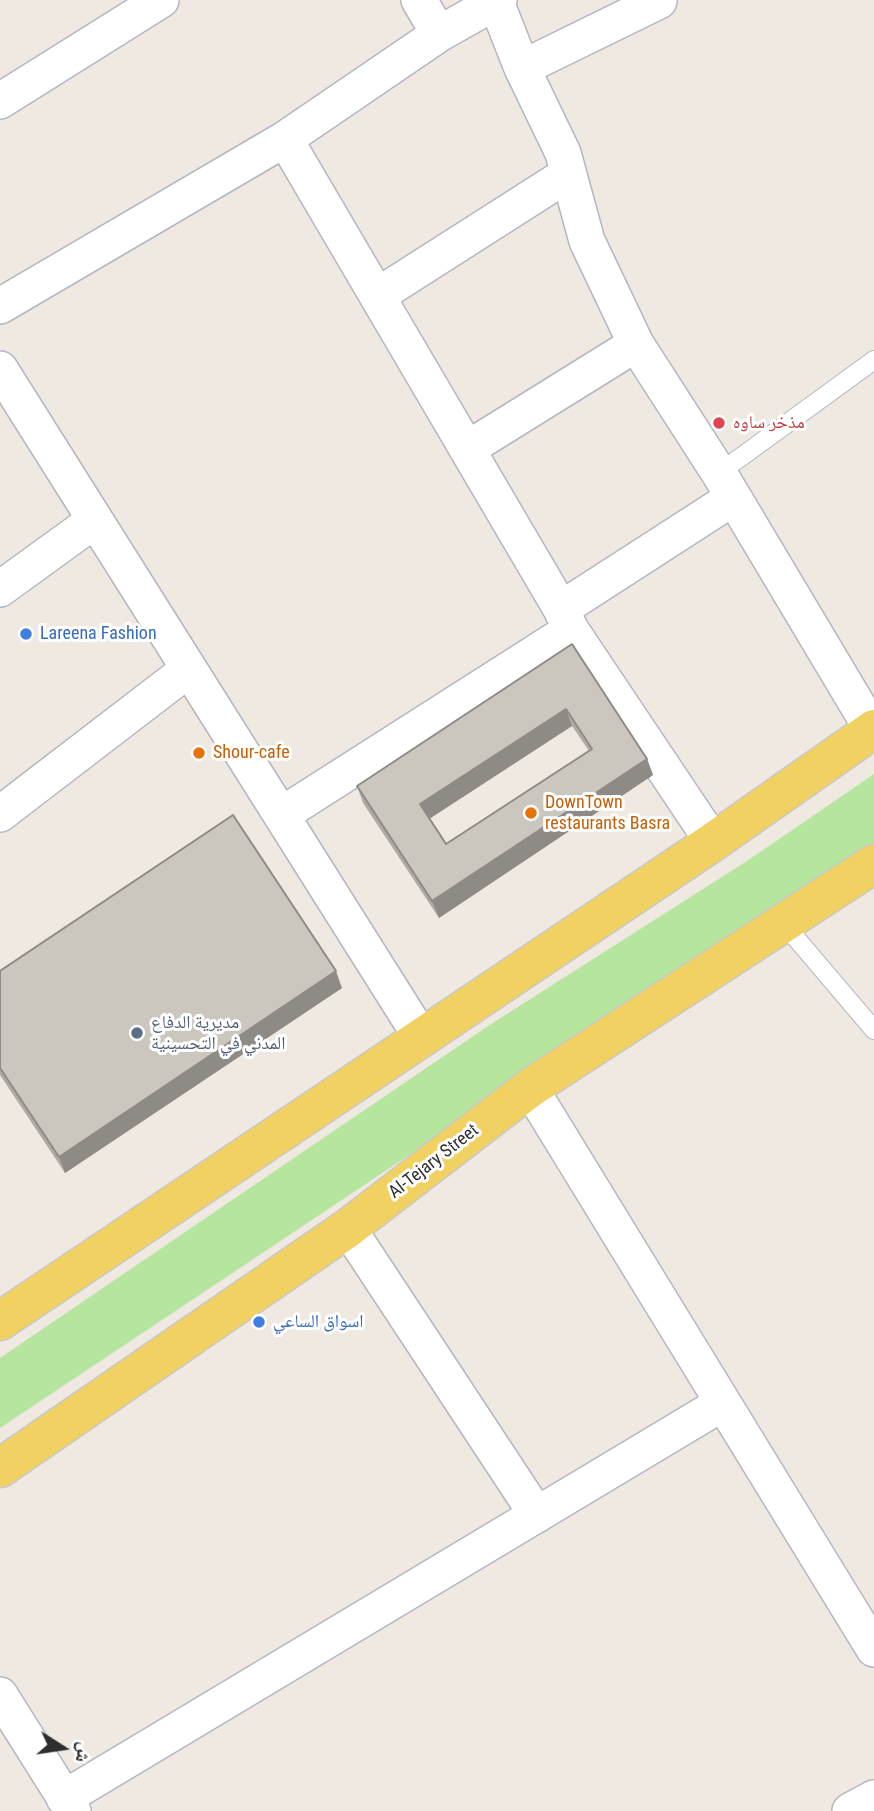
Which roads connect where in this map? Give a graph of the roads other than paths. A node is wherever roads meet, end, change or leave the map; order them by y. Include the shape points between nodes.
1 (161, 0) edge
2 (419, 0) edge
3 (497, 1) edge
4 (659, 1) edge
5 (439, 34) junction
6 (522, 68) junction
7 (0, 102) edge
8 (285, 139) junction
9 (568, 174) junction
10 (377, 296) junction
11 (0, 306) edge
12 (636, 344) junction
13 (874, 360) edge
14 (0, 369) edge
15 (467, 449) junction
16 (726, 486) junction
17 (95, 520) junction
18 (0, 589) edge
19 (566, 619) junction
20 (189, 669) junction
21 (873, 730) edge
22 (0, 814) edge
23 (281, 815) junction
24 (713, 842) junction
25 (870, 871) edge
26 (784, 924) junction
27 (874, 1030) edge
28 (421, 1037) junction
29 (530, 1088) junction
30 (348, 1228) junction
31 (0, 1321) edge
32 (723, 1402) junction
33 (0, 1468) edge
34 (537, 1514) junction
35 (874, 1649) edge
36 (0, 1695) edge
37 (874, 1798) edge
38 (68, 1805) edge
39 (850, 1811) edge

1 - 7 street
2 - 5 street
3 - 5 street
3 - 6 street
4 - 6 street
5 - 8 street
6 - 9 street via 563,153
8 - 10 street
8 - 11 street
9 - 10 street
9 - 12 street via 587,241
10 - 15 street
12 - 15 street
12 - 16 street
13 - 16 lane
14 - 17 street
15 - 19 street
16 - 19 street
16 - 21 street
17 - 18 street
17 - 20 street
19 - 23 street
19 - 24 street
20 - 22 street
20 - 23 street
21 - 24 main road
23 - 28 street
24 - 28 main road
25 - 26 main road, Al-Tejary Street
26 - 27 lane
26 - 29 main road, Al-Tejary Street
28 - 31 main road
29 - 30 main road, Al-Tejary Street
29 - 32 street
30 - 33 main road, Al-Tejary Street
30 - 34 street
32 - 34 street
32 - 35 street
34 - 38 street
36 - 38 street
37 - 39 street

